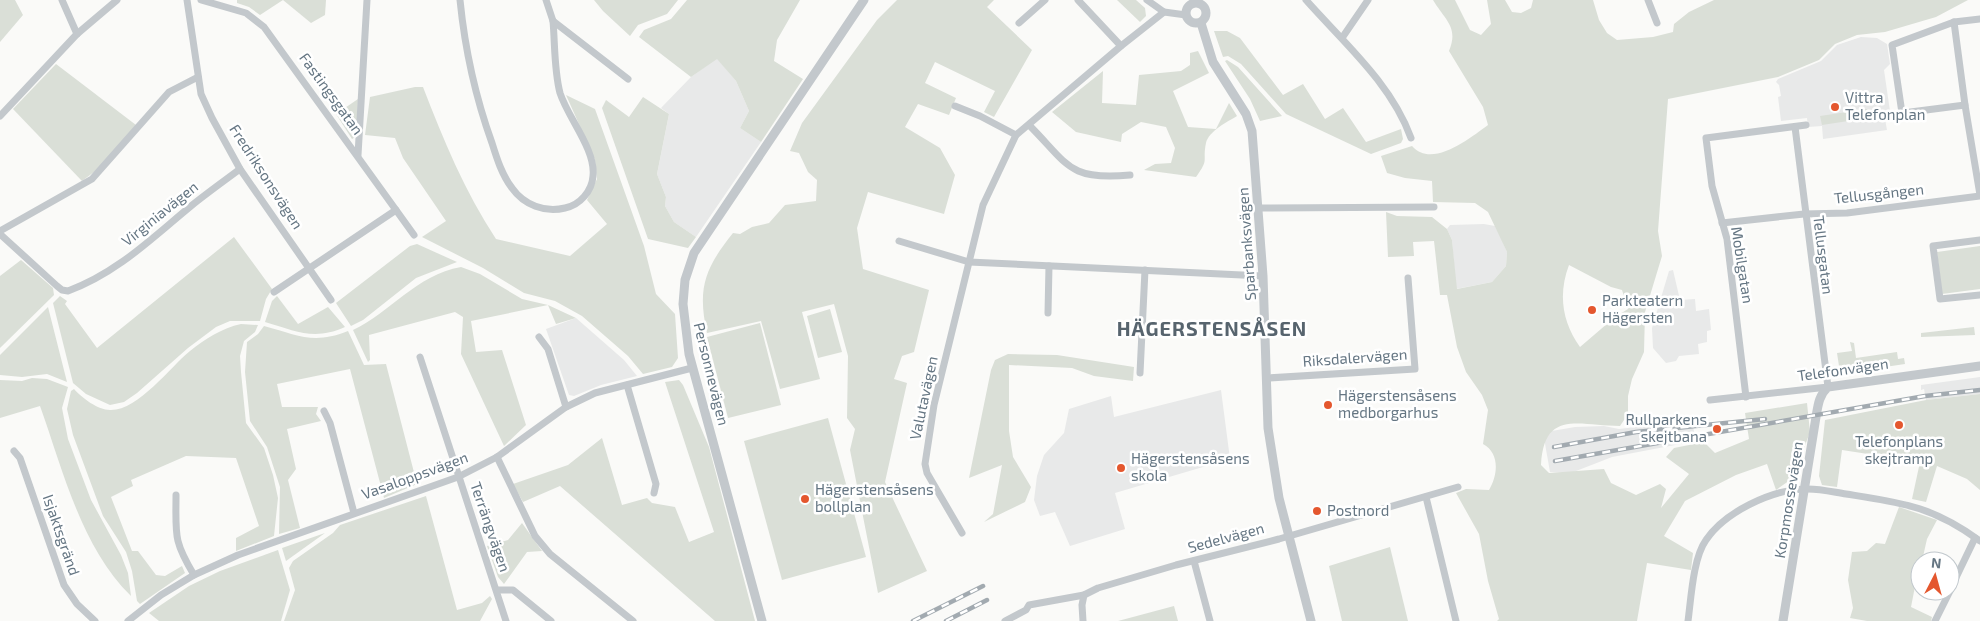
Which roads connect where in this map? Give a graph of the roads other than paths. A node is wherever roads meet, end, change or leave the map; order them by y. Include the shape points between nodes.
1 (62, 0) edge
2 (117, 0) edge
3 (187, 0) edge
4 (201, 0) edge
5 (367, 0) edge
6 (460, 0) edge
7 (546, 0) edge
8 (864, 0) edge
9 (1045, 0) edge
10 (1078, 0) edge
11 (1147, 0) edge
12 (1306, 0) edge
13 (1368, 0) edge
14 (1648, 0) edge
15 (1202, 2) edge
16 (1164, 12) junction
17 (1186, 15) junction
18 (1980, 19) edge
19 (553, 21) junction
20 (1201, 22) junction
21 (1954, 22) junction
22 (1019, 23) dead end
23 (1657, 23) dead end
24 (77, 34) junction
25 (1342, 38) junction
26 (1121, 46) junction
27 (198, 77) junction
28 (628, 79) dead end
29 (955, 106) dead end
30 (1965, 106) junction
31 (0, 116) edge
32 (1029, 125) junction
33 (1806, 125) dead end
34 (1795, 127) junction
35 (1016, 135) junction
36 (1411, 138) dead end
37 (358, 155) junction
38 (240, 169) junction
39 (1130, 175) dead end
40 (1980, 195) edge
41 (1434, 207) dead end
42 (1259, 208) junction
43 (396, 210) junction
44 (1804, 214) junction
45 (1722, 223) junction
46 (0, 233) edge
47 (414, 236) dead end
48 (1980, 240) edge
49 (900, 241) dead end
50 (969, 262) junction
51 (1049, 266) junction
52 (310, 268) junction
53 (1145, 270) junction
54 (1263, 276) junction
55 (1408, 278) dead end
56 (274, 292) dead end
57 (1980, 295) edge
58 (331, 300) dead end
59 (1048, 313) dead end
60 (538, 337) dead end
61 (420, 357) dead end
62 (1980, 366) edge
63 (692, 368) junction
64 (1140, 372) dead end
65 (1268, 378) junction
66 (627, 385) junction
67 (1828, 387) junction
68 (1746, 397) junction
69 (1710, 400) dead end
70 (566, 407) junction
71 (324, 411) dead end
72 (14, 451) dead end
73 (496, 457) junction
74 (458, 477) junction
75 (1458, 487) dead end
76 (1805, 488) junction
77 (654, 494) dead end
78 (176, 495) dead end
79 (1426, 497) junction
80 (354, 513) junction
81 (962, 533) dead end
82 (1288, 536) junction
83 (1978, 540) edge
84 (1194, 561) junction
85 (1960, 573) edge
86 (194, 576) junction
87 (498, 590) junction
88 (1084, 595) junction
89 (1945, 601) edge
90 (95, 621) edge
91 (128, 621) edge
92 (506, 621) edge
93 (551, 621) edge
94 (634, 621) edge
95 (762, 621) edge
96 (1005, 621) edge
97 (1083, 621) edge
98 (1210, 621) edge
99 (1311, 621) edge
100 (1456, 621) edge
101 (1688, 621) edge
102 (1784, 621) edge
103 (1935, 621) edge

1 - 24 street
2 - 24 street
3 - 27 street, Fredriksonsvägen
4 - 37 street, Fastingsgatan via 234,8 257,20 274,38
5 - 37 street
6 - 19 street via 472,81 501,169 512,189 521,197 530,204 550,210 568,207 584,197 594,170 558,83
7 - 19 street
8 - 63 street, Personnevägen via 694,253 685,280 683,304
9 - 22 street
10 - 26 street
11 - 16 street
12 - 25 street
13 - 25 street
14 - 23 street
15 - 17 street via 1189,6
15 - 20 street via 1206,15
16 - 17 street
16 - 26 street, Valutavägen
17 - 20 street via 1191,22
18 - 21 street
19 - 28 street
20 - 42 street, Sparbanksvägen via 1213,62 1250,125
21 - 30 street
21 - 30 street via 1892,45 1899,114
24 - 31 street
25 - 36 street via 1388,92 1406,122
26 - 32 street, Valutavägen
27 - 38 street, Fredriksonsvägen via 201,94
27 - 46 street via 169,92 92,179
29 - 35 street
30 - 40 street
32 - 35 street, Valutavägen
32 - 39 street via 1074,170 1099,177
33 - 34 street
34 - 44 street, Tellusgatan
34 - 45 street, Mobilgatan via 1706,138 1712,186
35 - 50 street, Valutavägen via 983,205
37 - 43 street, Fastingsgatan
38 - 46 street, Virginiavägen via 143,248 68,291 56,286
38 - 52 street, Fredriksonsvägen
40 - 44 street, Tellusgången via 1847,212
41 - 42 street
42 - 54 street, Sparbanksvägen
43 - 47 street, Fastingsgatan
43 - 52 street
44 - 45 street, Tellusgången
44 - 67 street, Tellusgatan
45 - 68 street, Mobilgatan
48 - 57 street via 1933,246 1940,300
49 - 50 street
50 - 51 street
50 - 81 street, Valutavägen via 934,405 925,464
51 - 53 street
51 - 59 street
52 - 56 street
52 - 58 street, Fredriksonsvägen
53 - 54 street
53 - 64 street
54 - 65 street, Sparbanksvägen
55 - 65 street, Riksdalervägen via 1415,369
60 - 70 street via 548,349
61 - 74 street, Terrängvägen
62 - 67 street, Telefonvägen
63 - 66 street, Vasaloppsvägen
63 - 95 street, Personnevägen
65 - 82 street, Sparbanksvägen via 1268,428
66 - 70 street, Vasaloppsvägen via 595,393
66 - 77 street via 656,484
67 - 68 street, Telefonvägen
67 - 76 street, Korpmossevägen via 1820,396
68 - 69 street, Telefonvägen
70 - 73 street, Vasaloppsvägen
71 - 80 street
72 - 90 street, Isjaktsgränd via 20,458 64,585 77,604
73 - 74 street, Vasaloppsvägen
73 - 94 street via 535,536 550,554
74 - 80 street, Vasaloppsvägen
74 - 87 street, Terrängvägen
75 - 79 street, Sedelvägen
76 - 83 street via 1920,507
76 - 101 street via 1764,498 1718,525 1704,541 1698,560
76 - 102 street, Korpmossevägen
78 - 86 street via 175,538
79 - 82 street, Sedelvägen
79 - 100 street
80 - 86 street, Vasaloppsvägen via 238,555
82 - 84 street, Sedelvägen
82 - 99 street, Sparbanksvägen
83 - 85 street
84 - 88 street, Sedelvägen via 1098,588
84 - 98 street
86 - 91 street, Vasaloppsvägen via 161,594
87 - 92 street, Terrängvägen
87 - 93 street via 513,590
88 - 96 street, Sedelvägen via 1029,605
88 - 97 street
89 - 103 street

